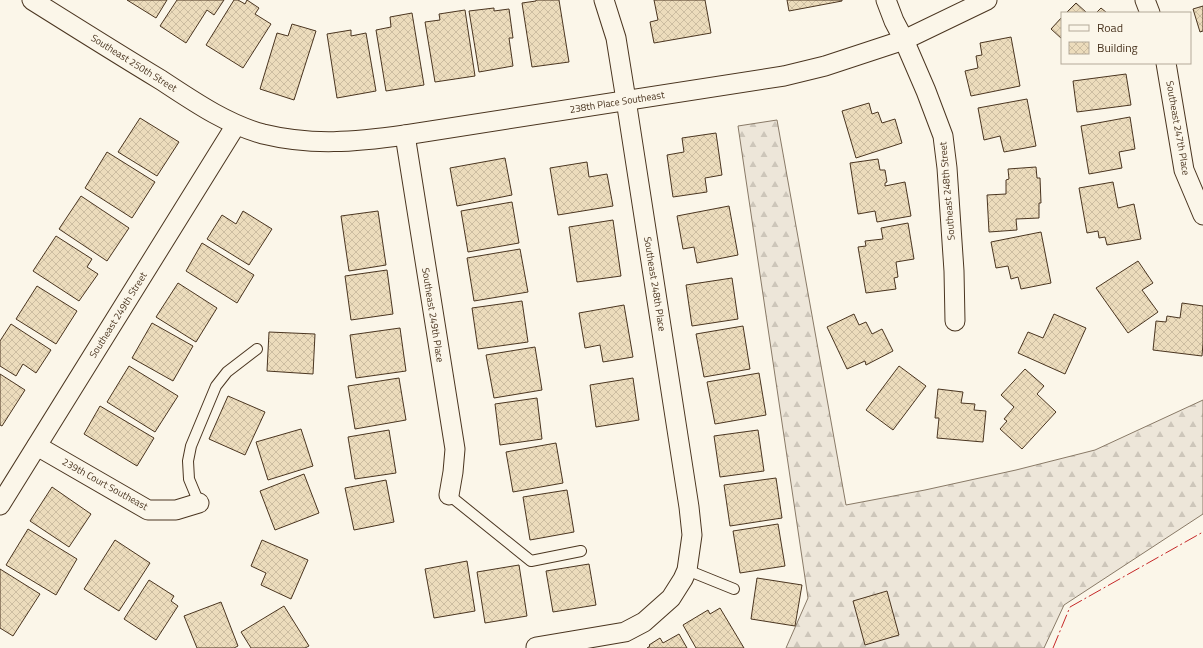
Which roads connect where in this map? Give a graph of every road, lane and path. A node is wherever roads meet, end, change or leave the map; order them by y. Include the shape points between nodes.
1 (32, 0) edge
2 (604, 0) edge
3 (886, 0) edge
4 (987, 0) edge
5 (1145, 0) edge
6 (1150, 12) edge
7 (904, 40) junction
8 (1166, 64) edge
9 (626, 100) junction
10 (236, 125) junction
11 (404, 135) junction
12 (1203, 215) edge
13 (955, 321) dead end
14 (257, 349) dead end
15 (37, 446) junction
16 (449, 495) joint
17 (200, 503) joint
18 (0, 506) edge
19 (581, 550) dead end
20 (687, 570) junction
21 (734, 589) dead end
22 (536, 647) edge

1 - 10 street, Southeast 250th Street via 204,108
2 - 9 street, Southeast 248th Place via 616,38
3 - 7 street, Southeast 248th Street
4 - 7 street, 238th Place Southeast
5 - 6 street
7 - 9 street, 238th Place Southeast via 826,66 784,76
7 - 13 street, Southeast 248th Street via 943,136 954,271
8 - 12 street, Southeast 247th Place via 1184,170
9 - 11 street, 238th Place Southeast
9 - 20 street, Southeast 248th Place via 689,507 692,535
10 - 11 street, 238th Place Southeast via 263,134 311,142 339,143
10 - 15 street, Southeast 249th Street
11 - 16 street, Southeast 249th Place via 455,449
14 - 17 lane via 227,372 216,386 191,446 188,461 189,479
15 - 17 street, 239th Court Southeast via 148,510 176,510
15 - 18 street, Southeast 249th Street
16 - 19 lane via 531,561
20 - 21 lane
20 - 22 street via 671,598 644,622 625,632

